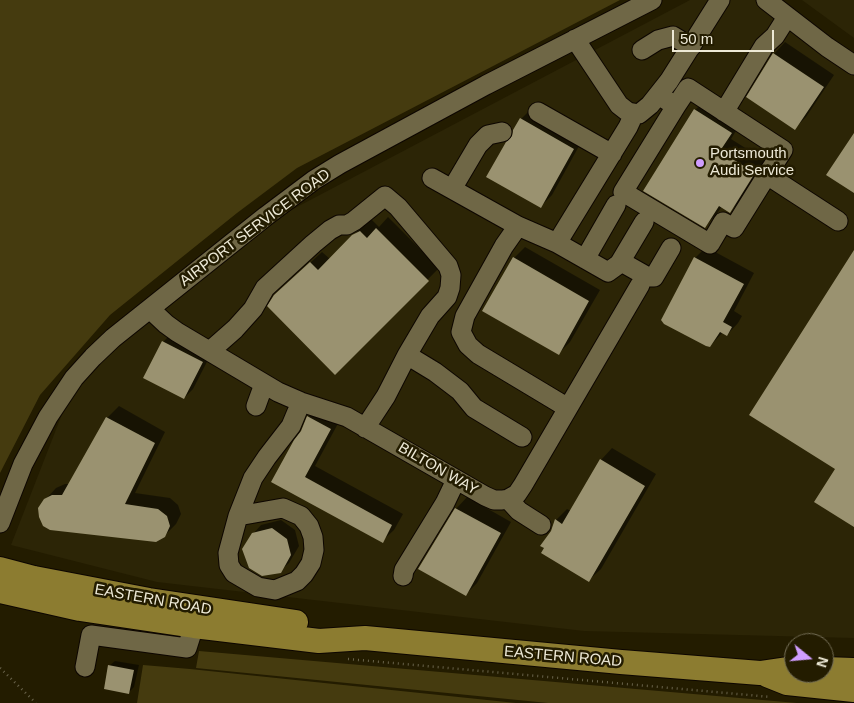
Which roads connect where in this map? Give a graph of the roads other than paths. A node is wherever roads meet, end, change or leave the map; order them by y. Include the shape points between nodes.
1 (652, 0) edge
2 (720, 0) edge
3 (766, 0) edge
4 (787, 17) junction
5 (575, 39) junction
6 (691, 47) junction
7 (642, 50) dead end
8 (854, 65) edge
9 (658, 95) junction
10 (676, 106) junction
11 (538, 112) dead end
12 (724, 112) junction
13 (634, 114) junction
14 (502, 132) dead end
15 (612, 154) junction
16 (767, 174) junction
17 (432, 178) dead end
18 (452, 189) junction
19 (616, 204) dead end
20 (838, 221) dead end
21 (644, 222) dead end
22 (518, 226) junction
23 (557, 243) junction
24 (671, 248) dead end
25 (585, 259) junction
26 (619, 264) junction
27 (640, 285) dead end
28 (150, 309) junction
29 (210, 351) junction
30 (407, 355) junction
31 (264, 384) junction
32 (301, 402) junction
33 (256, 406) dead end
34 (568, 408) junction
35 (365, 428) junction
36 (522, 437) dead end
37 (456, 480) junction
38 (508, 499) junction
39 (238, 516) junction
40 (0, 523) edge
41 (541, 525) dead end
42 (0, 569) edge
43 (403, 576) dead end
44 (0, 592) edge
45 (194, 626) junction
46 (365, 638) junction
47 (85, 667) dead end
48 (784, 669) edge
49 (834, 669) edge
50 (854, 670) edge
51 (760, 673) junction
52 (854, 690) edge

1 - 5 street, AIRPORT SERVICE ROAD
2 - 6 street
3 - 4 street
4 - 8 street
4 - 12 street via 764,46
5 - 13 street via 619,104
5 - 28 street, AIRPORT SERVICE ROAD via 365,149 323,175
6 - 7 street via 673,36 658,40
6 - 9 street
9 - 10 street
9 - 13 street via 645,110
10 - 12 street via 688,88
10 - 16 street via 623,192 710,244 724,222 734,228
11 - 15 street
12 - 16 street via 783,150
13 - 15 street
14 - 18 street via 488,135 478,145
15 - 23 street
16 - 20 street
17 - 18 street
18 - 22 street
19 - 25 street
21 - 26 street
22 - 23 street
22 - 34 street via 465,316 461,332 468,346 478,354
23 - 25 street
24 - 26 street via 654,277
25 - 26 street via 608,272
27 - 34 street
28 - 29 street, BILTON WAY via 166,324
28 - 40 street, AIRPORT SERVICE ROAD via 93,357 61,395 23,464
29 - 30 street via 254,309 264,288 313,244 330,230 354,221 386,196 448,266 451,275 447,297 430,316
29 - 31 street, BILTON WAY
30 - 35 street
30 - 36 street via 460,391 474,408
31 - 32 street, BILTON WAY
31 - 33 street
32 - 35 street, BILTON WAY via 333,412
32 - 39 street via 291,426 253,478
34 - 38 street via 523,485
35 - 37 street, BILTON WAY
37 - 38 street, BILTON WAY via 494,500
37 - 43 street
38 - 41 street via 519,511
39 - 39 street via 283,508 301,516 313,537 314,550 304,574 297,581 275,590 258,587 234,573 228,553
42 - 46 main road, EASTERN ROAD via 149,600 321,625
44 - 45 main road, EASTERN ROAD via 80,609
45 - 46 main road, EASTERN ROAD via 319,641
45 - 47 street via 187,648 91,635
46 - 51 main road, EASTERN ROAD
48 - 51 main road, EASTERN ROAD
49 - 50 main road
51 - 52 main road, EASTERN ROAD via 787,684

